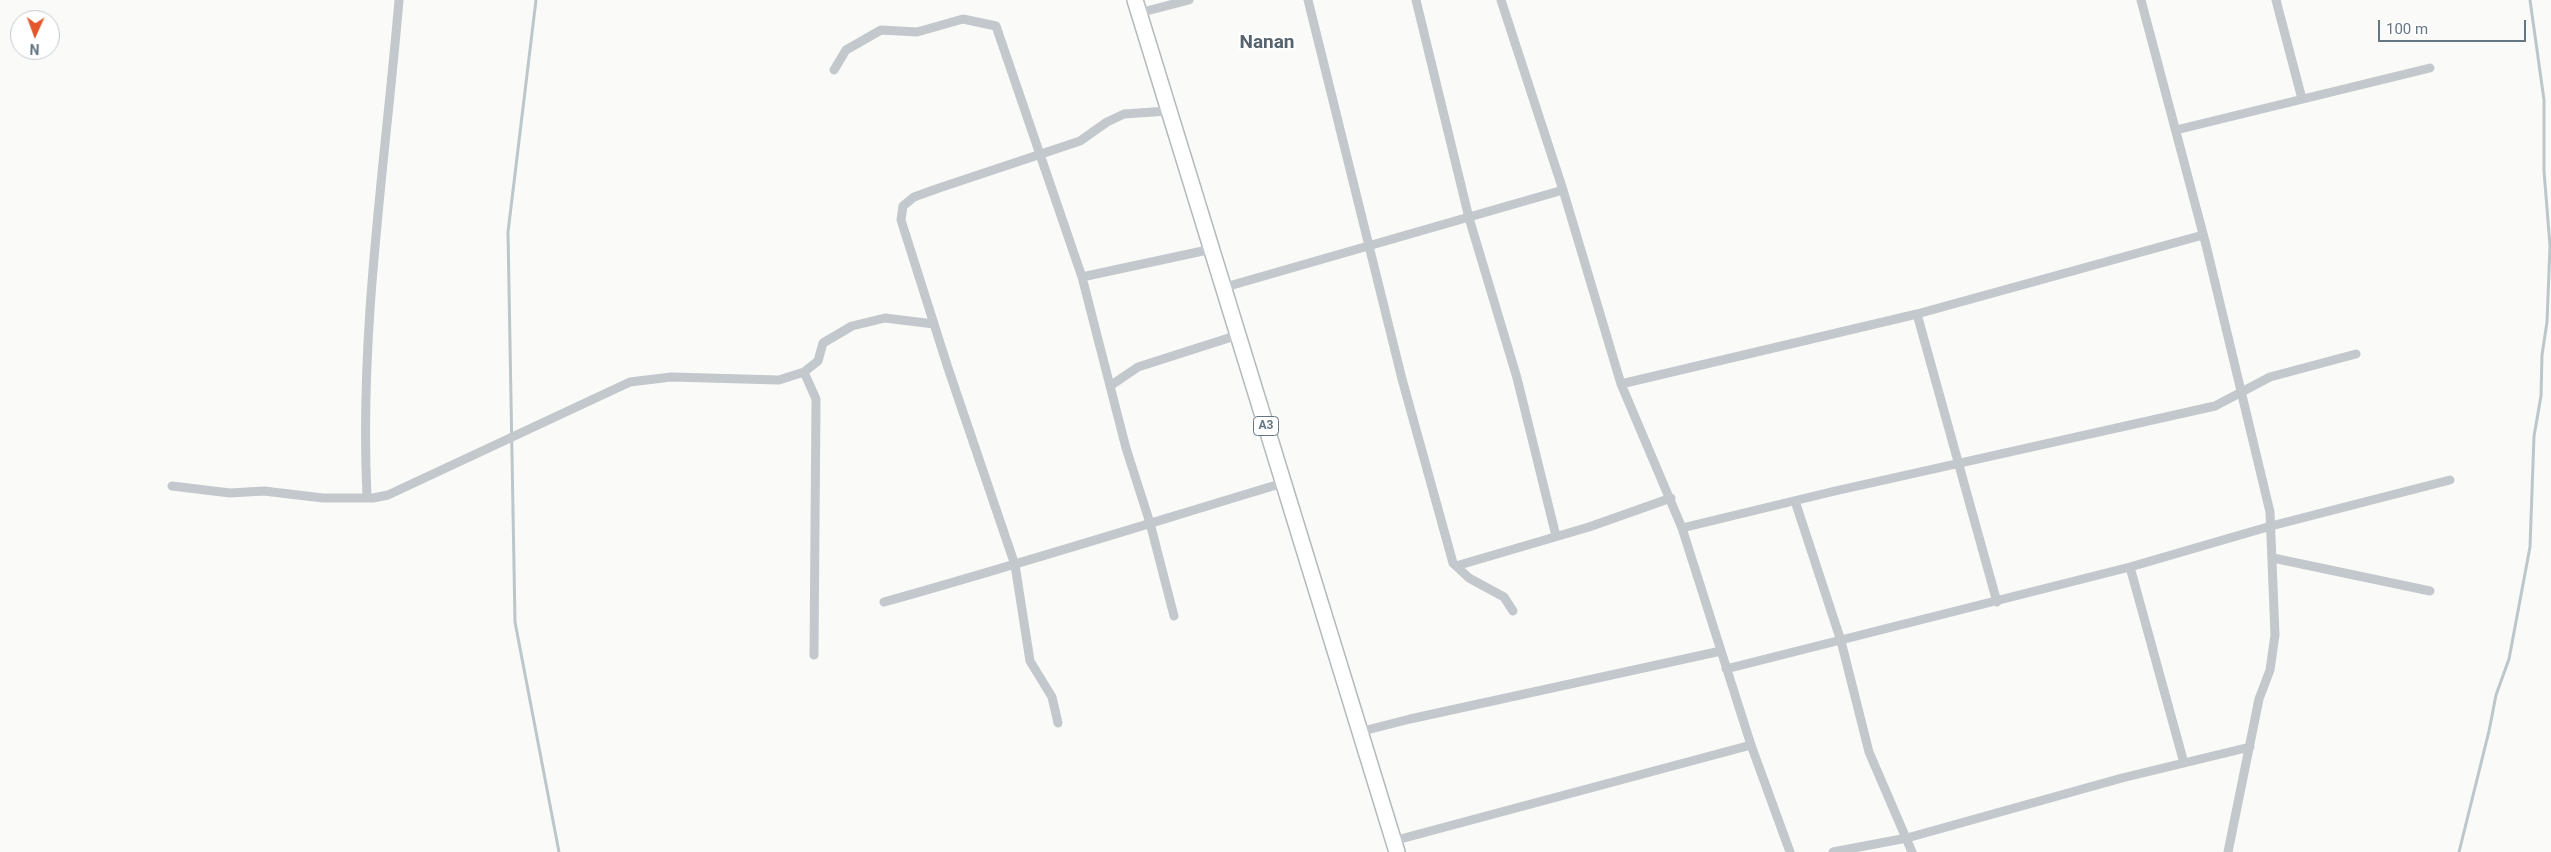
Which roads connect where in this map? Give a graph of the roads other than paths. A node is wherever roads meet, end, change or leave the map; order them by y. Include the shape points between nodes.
1 (398, 0) edge
2 (1189, 0) edge
3 (1308, 0) edge
4 (1416, 0) edge
5 (1501, 0) edge
6 (2141, 0) edge
7 (2276, 0) edge
8 (1137, 6) edge
9 (2430, 68) dead end
10 (834, 70) dead end
11 (2302, 99) junction
12 (1168, 111) junction
13 (2176, 130) junction
14 (1038, 154) junction
15 (1563, 190) junction
16 (1469, 218) junction
17 (2203, 235) junction
18 (1368, 245) junction
19 (1212, 250) junction
20 (1082, 277) junction
21 (1222, 288) junction
22 (1917, 314) junction
23 (934, 324) junction
24 (1238, 335) junction
25 (2356, 354) dead end
26 (804, 372) junction
27 (1621, 384) junction
28 (1110, 386) junction
29 (2242, 392) junction
30 (1957, 463) junction
31 (2450, 480) dead end
32 (1283, 483) junction
33 (172, 486) dead end
34 (367, 497) junction
35 (1671, 498) junction
36 (1795, 501) junction
37 (1150, 523) junction
38 (2271, 526) junction
39 (1682, 528) junction
40 (1556, 536) junction
41 (2273, 558) junction
42 (1015, 566) junction
43 (1456, 566) junction
44 (2130, 567) junction
45 (2430, 591) dead end
46 (884, 602) dead end
47 (1997, 602) junction
48 (1512, 611) dead end
49 (1174, 616) dead end
50 (1841, 641) junction
51 (1721, 651) junction
52 (814, 654) dead end
53 (1726, 669) junction
54 (1058, 723) dead end
55 (1360, 732) junction
56 (1751, 745) junction
57 (2250, 747) junction
58 (2184, 763) junction
59 (1907, 838) junction
60 (1395, 846) edge
61 (1790, 852) edge
62 (1833, 852) edge
63 (1912, 852) edge
64 (2228, 852) edge

1 - 34 street via 367,354 364,437
2 - 8 street
3 - 18 street
4 - 16 street
5 - 15 street
6 - 13 street
7 - 11 street
8 - 12 highway, A3
9 - 11 street
10 - 14 street via 846,50 881,30 917,32 963,19 996,26
11 - 13 street
12 - 14 street via 1124,114 1080,141
12 - 19 highway, A3
13 - 17 street
14 - 20 street
14 - 23 street via 914,197 903,206 901,220
15 - 16 street
15 - 27 street
16 - 18 street
16 - 40 street via 1517,378
17 - 22 street
17 - 29 street
18 - 21 street
18 - 43 street via 1452,563
19 - 20 street
19 - 21 highway, A3
20 - 28 street
21 - 24 highway, A3
22 - 27 street
22 - 30 street
23 - 26 street via 885,318 852,326 823,343 818,361
23 - 42 street
24 - 28 street via 1138,367
24 - 32 highway, A3
25 - 29 street via 2270,377
26 - 34 street via 773,380 671,377 630,382 399,491
26 - 52 street via 816,399
27 - 35 street
28 - 37 street
29 - 30 street via 2215,406
29 - 38 street
30 - 36 street
30 - 47 street
31 - 38 street
32 - 37 street
32 - 55 highway, A3
33 - 34 street via 230,493 264,491 323,498
35 - 39 street
35 - 40 street
36 - 39 street
36 - 50 street
37 - 42 street
37 - 49 street
38 - 41 street
38 - 44 street
39 - 51 street
40 - 43 street
41 - 45 street
41 - 57 street via 2275,635 2270,670 2259,700
42 - 46 street
42 - 54 street via 1030,661 1052,697
43 - 48 street via 1469,578 1504,597
44 - 47 street
44 - 58 street
47 - 50 street
50 - 53 street
50 - 59 street via 1869,752
51 - 53 street
51 - 55 street
53 - 56 street
55 - 60 highway, A3
56 - 60 street
56 - 61 street
57 - 58 street
57 - 64 street
58 - 59 street
59 - 62 street
59 - 63 street

